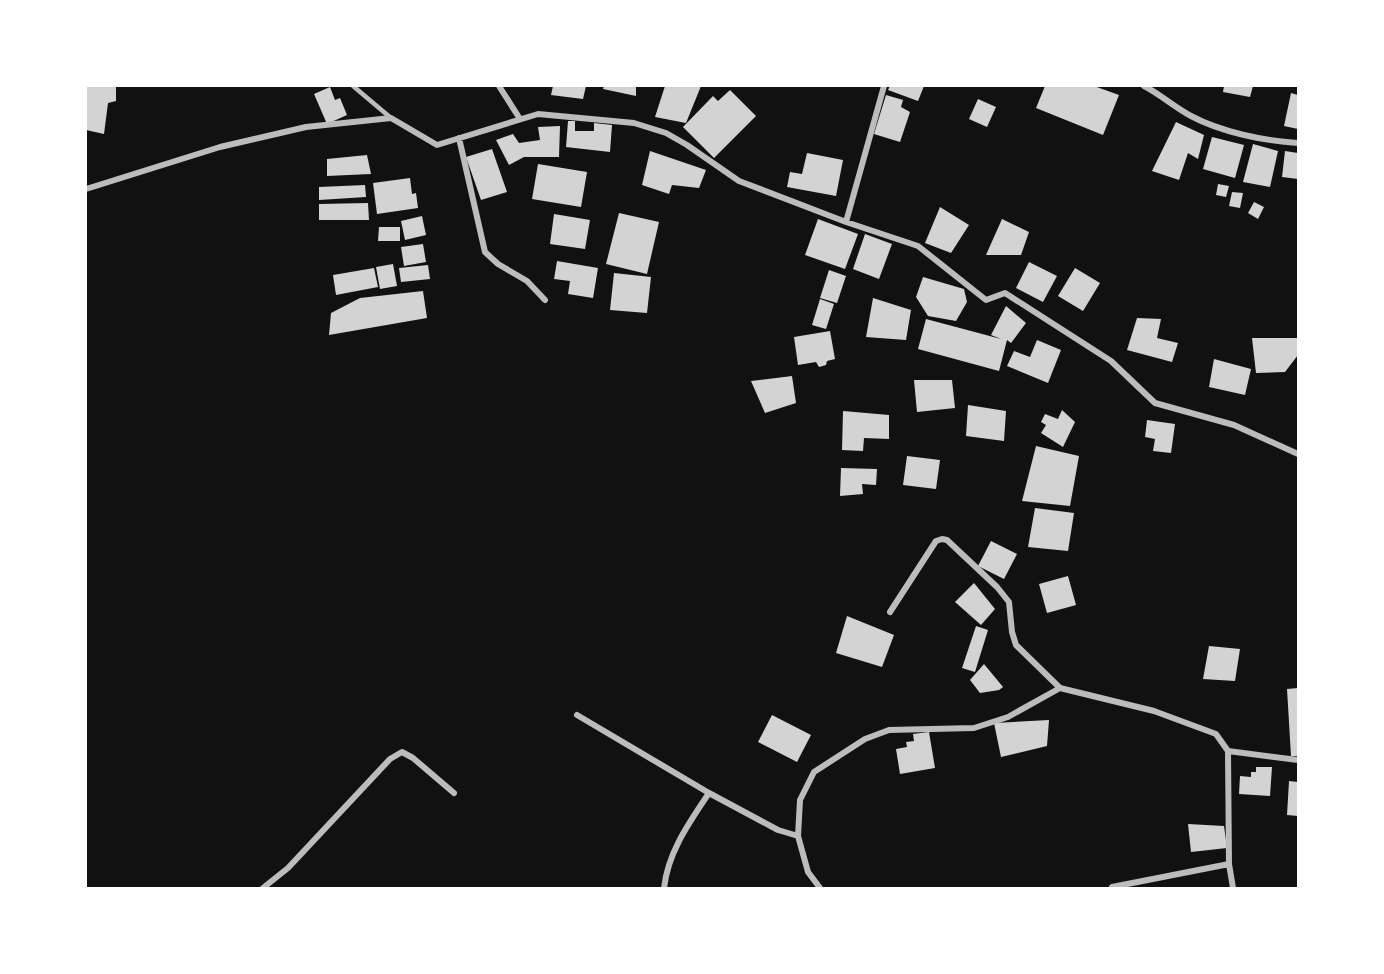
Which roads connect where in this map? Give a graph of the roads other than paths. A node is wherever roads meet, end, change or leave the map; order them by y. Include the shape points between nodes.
1 (353, 86) edge
2 (500, 86) edge
3 (884, 86) edge
4 (1144, 86) edge
5 (391, 118) junction
6 (520, 119) junction
7 (459, 138) junction
8 (1299, 143) edge
9 (86, 189) edge
10 (846, 222) junction
11 (545, 300) dead end
12 (1299, 454) edge
13 (891, 612) dead end
14 (1059, 688) junction
15 (577, 715) dead end
16 (1228, 751) junction
17 (1299, 760) edge
18 (454, 793) dead end
19 (709, 793) junction
20 (798, 836) junction
21 (1228, 864) junction
22 (1112, 887) edge
23 (262, 888) edge
24 (664, 888) edge
25 (820, 888) edge
26 (1233, 888) edge

1 - 5 lane
2 - 6 street
3 - 10 street
4 - 8 street via 1191,116 1232,131
5 - 7 street via 437,145
5 - 9 street via 306,127
6 - 7 street
6 - 10 street via 538,114 634,123 666,133 739,181
7 - 11 street via 485,252 527,281
10 - 12 street via 918,246 986,300 1005,293 1111,361 1155,403 1234,425
13 - 14 street via 936,541 947,540 1009,602 1016,645
14 - 16 street via 1154,711 1216,734
14 - 20 street via 1008,717 974,728 889,730 865,739 814,772 800,800
15 - 19 street
16 - 17 street
16 - 21 street
18 - 23 street via 402,752 390,759 288,868
19 - 20 street via 778,830
19 - 24 street via 666,869
20 - 25 street via 808,872
21 - 22 street
21 - 26 street

